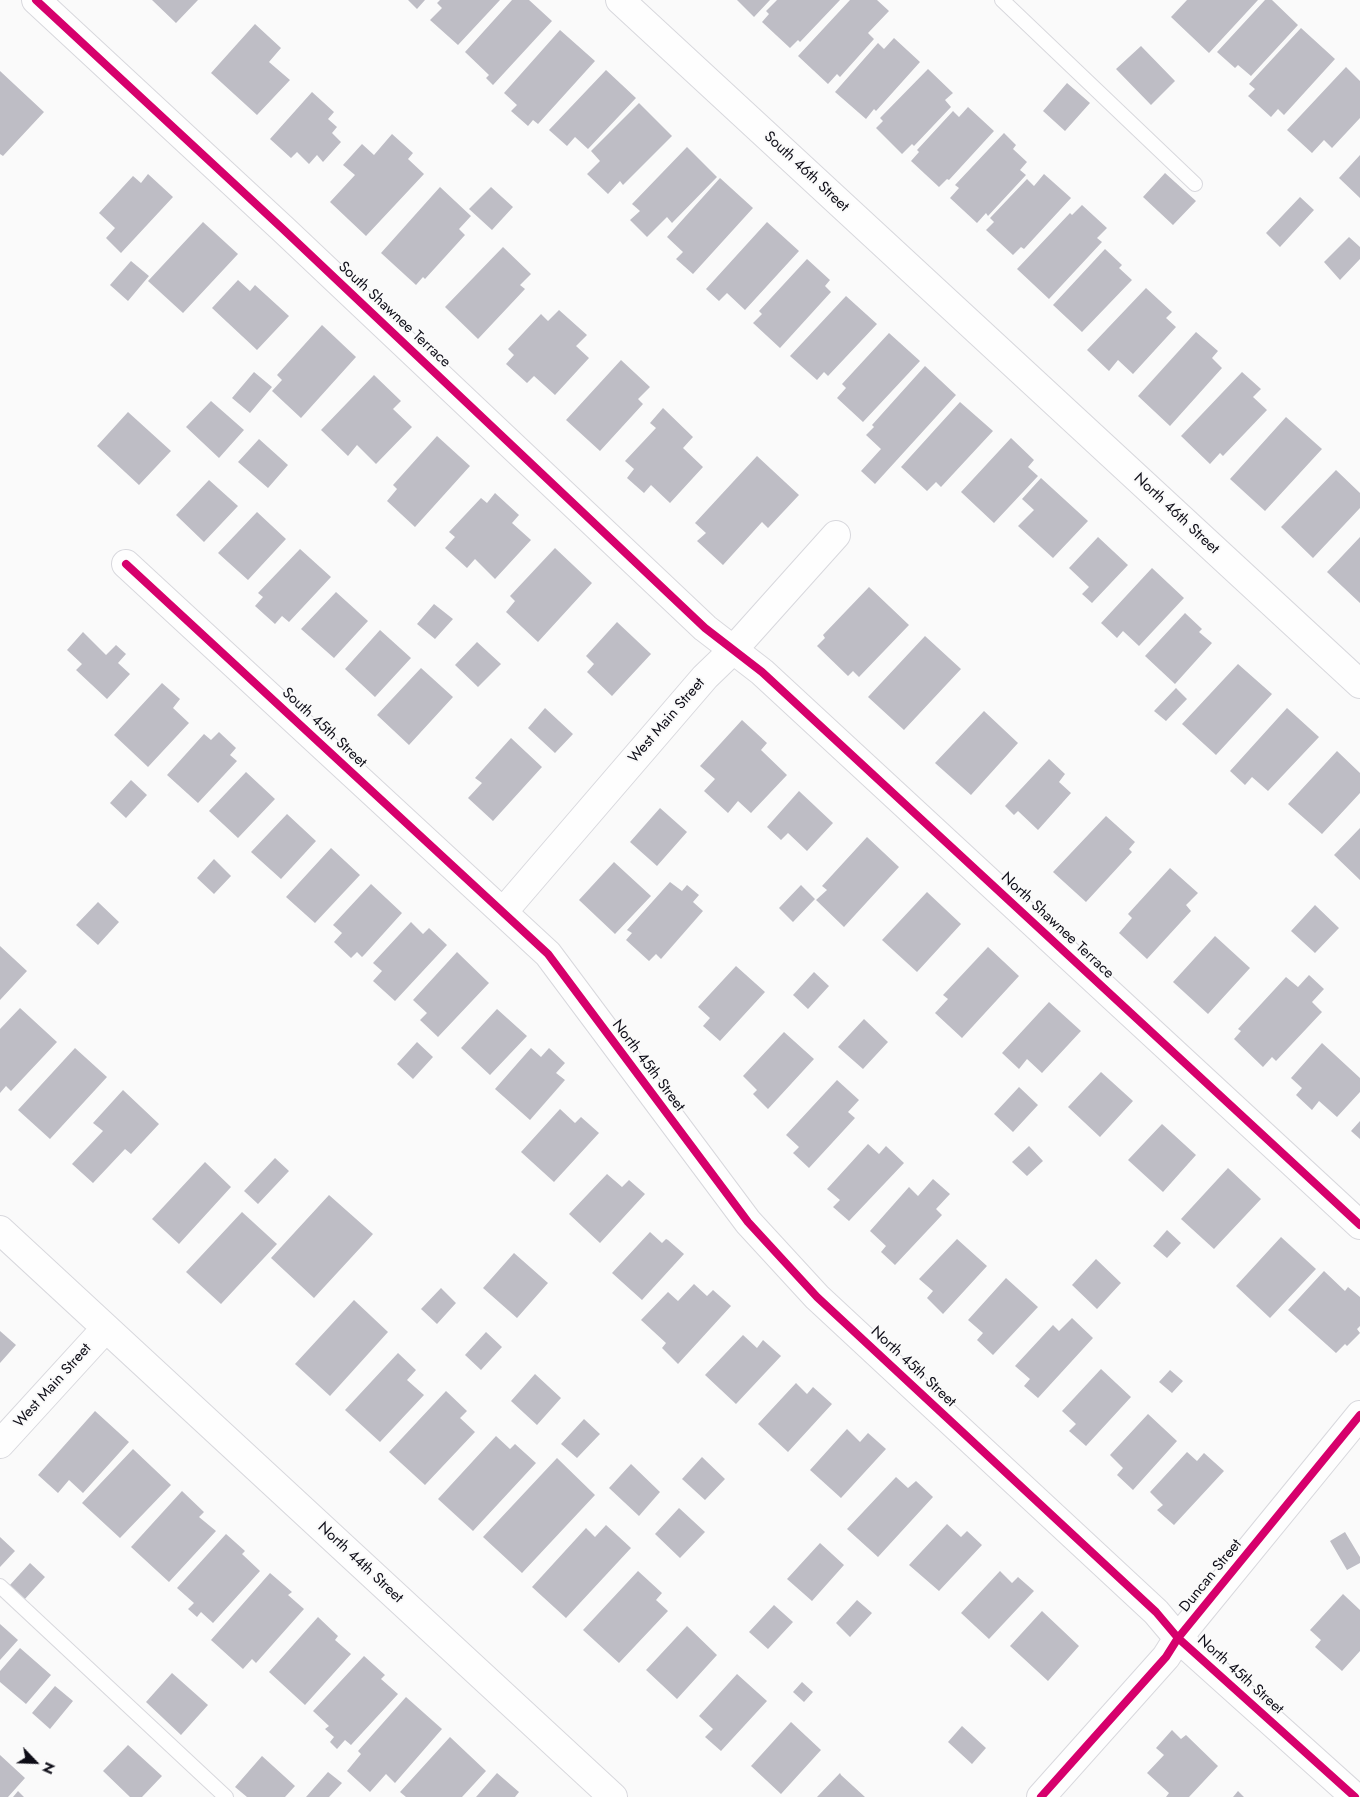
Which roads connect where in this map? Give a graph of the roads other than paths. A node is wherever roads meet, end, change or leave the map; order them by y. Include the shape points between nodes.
1 (36, 0) edge
2 (620, 0) edge
3 (1002, 0) edge
4 (1195, 184) dead end
5 (992, 344) joint
6 (836, 535) dead end
7 (126, 564) dead end
8 (733, 650) junction
9 (1360, 684) edge
10 (503, 912) junction
11 (1360, 1225) edge
12 (0, 1230) edge
13 (106, 1328) junction
14 (1360, 1415) edge
15 (0, 1444) edge
16 (0, 1586) edge
17 (1178, 1638) junction
18 (226, 1797) edge
19 (613, 1797) edge
20 (1040, 1797) edge
21 (1355, 1797) edge

1 - 8 street, South Shawnee Terrace via 705,628
2 - 5 street, South 46th Street
3 - 4 lane
5 - 9 street, North 46th Street
6 - 8 street, West Main Street
7 - 10 street, South 45th Street
8 - 10 street, West Main Street via 705,676
8 - 11 street, North Shawnee Terrace via 762,672
10 - 17 street, North 45th Street via 548,954 748,1222 817,1297 1156,1612
12 - 13 street, North 44th Street
13 - 15 street, West Main Street
13 - 19 street, North 44th Street
14 - 17 street, Duncan Street
16 - 18 lane
17 - 20 street, Duncan Street via 1166,1657
17 - 21 street, North 45th Street

